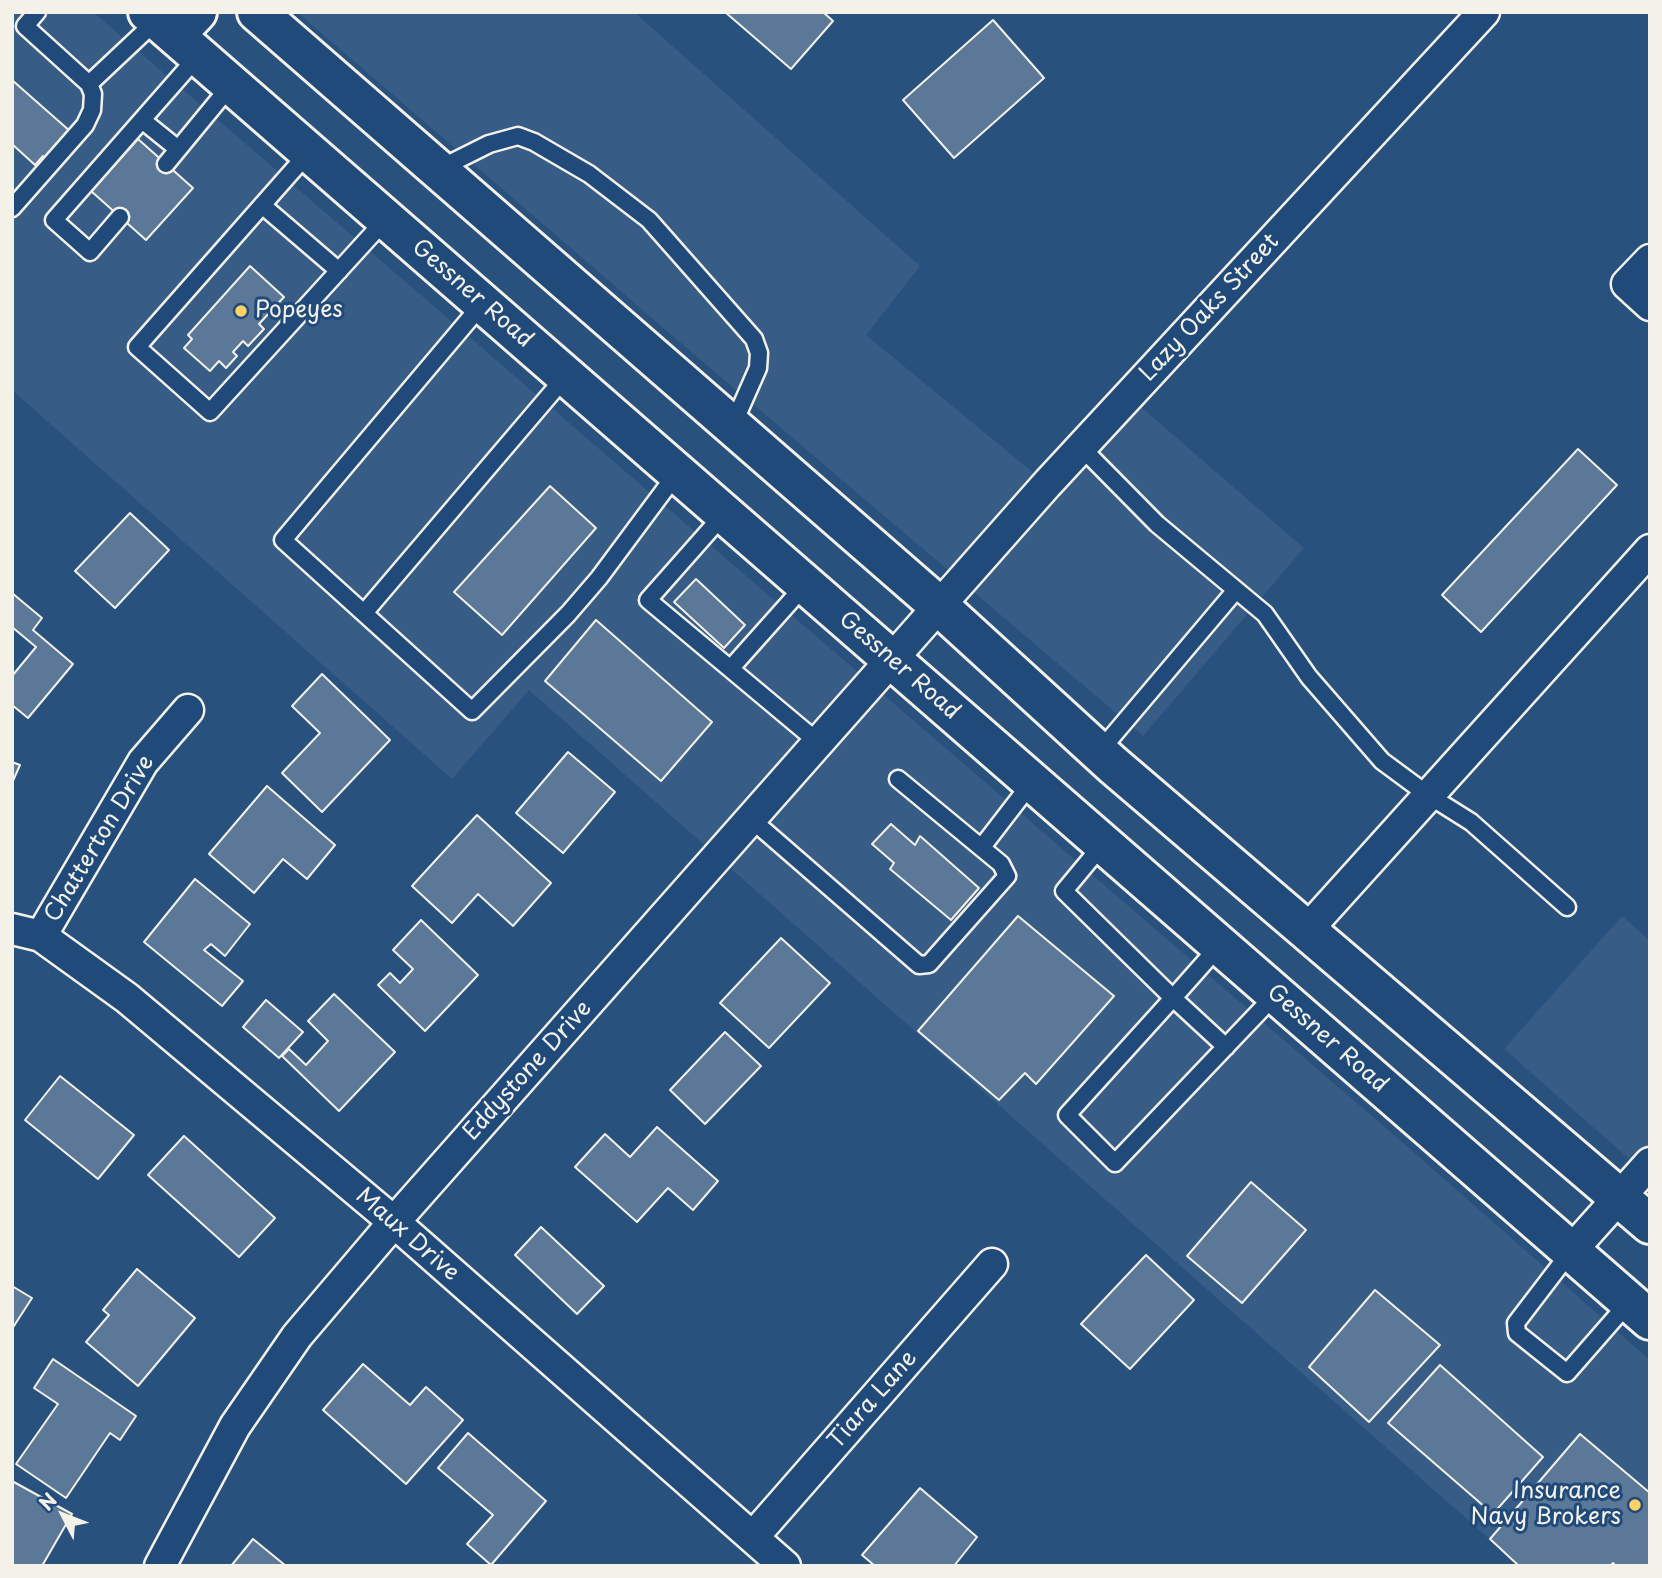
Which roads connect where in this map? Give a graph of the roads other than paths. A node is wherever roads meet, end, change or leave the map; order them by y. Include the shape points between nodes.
1 (37, 12) edge
2 (257, 12) edge
3 (1484, 12) edge
4 (174, 25) edge
5 (19, 29) edge
6 (89, 83) junction
7 (231, 84) junction
8 (142, 120) junction
9 (178, 149) junction
10 (309, 152) junction
11 (166, 164) dead end
12 (437, 169) junction
13 (262, 205) junction
14 (12, 208) edge
15 (120, 217) dead end
16 (386, 219) junction
17 (1650, 260) edge
18 (339, 271) junction
19 (483, 303) junction
20 (1650, 305) edge
21 (566, 376) junction
22 (732, 426) junction
23 (1081, 447) junction
24 (677, 472) junction
25 (724, 514) junction
26 (1650, 550) edge
27 (805, 584) junction
28 (1236, 590) junction
29 (939, 607) junction
30 (364, 613) junction
31 (892, 660) junction
32 (732, 668) junction
33 (188, 710) dead end
34 (819, 743) junction
35 (1099, 752) junction
36 (898, 779) dead end
37 (1032, 782) junction
38 (1428, 795) junction
39 (751, 819) junction
40 (1104, 844) junction
41 (982, 847) junction
42 (1567, 907) dead end
43 (12, 929) edge
44 (1307, 930) junction
45 (41, 936) junction
46 (1219, 946) junction
47 (1276, 994) junction
48 (1173, 998) junction
49 (1226, 1047) junction
50 (1650, 1163) edge
51 (1619, 1197) junction
52 (394, 1222) junction
53 (1650, 1224) edge
54 (1571, 1251) junction
55 (992, 1264) dead end
56 (1639, 1311) edge
57 (753, 1537) junction
58 (160, 1566) edge
59 (785, 1566) edge

1 - 5 lane
2 - 12 main road
3 - 23 street, Lazy Oaks Street
4 - 6 lane
4 - 7 main road, Gessner Road
4 - 8 lane
5 - 6 lane
6 - 14 lane via 92,110 85,125
7 - 9 lane
7 - 10 main road, Gessner Road
8 - 9 lane
8 - 15 lane via 54,220 90,252
9 - 11 lane
10 - 13 lane
10 - 16 main road, Gessner Road
12 - 22 main road
12 - 22 lane via 518,136 589,174 649,220 754,339 758,368
13 - 18 lane
13 - 18 lane via 137,347 210,412
16 - 18 lane
16 - 19 main road, Gessner Road
17 - 20 street via 1628,284
19 - 21 main road, Gessner Road
19 - 30 lane via 283,540
21 - 24 main road, Gessner Road
21 - 30 lane
22 - 29 main road
23 - 28 lane via 1157,524
23 - 29 street, Lazy Oaks Street
24 - 25 main road, Gessner Road
24 - 30 lane via 599,578 472,711
25 - 27 main road, Gessner Road
25 - 32 lane via 648,600
26 - 38 street
27 - 31 main road, Gessner Road
27 - 32 lane
28 - 35 lane
28 - 38 lane via 1265,614 1309,677 1382,761
29 - 31 street, Eddystone Drive
29 - 35 main road
31 - 34 street, Eddystone Drive
31 - 37 main road, Gessner Road
32 - 34 lane
33 - 45 street, Chatterton Drive via 143,762
34 - 39 street, Eddystone Drive
35 - 44 main road
36 - 41 lane
37 - 40 main road, Gessner Road
37 - 41 lane
38 - 42 lane via 1471,822
38 - 44 street
39 - 41 lane via 919,965 929,964 1007,876
39 - 52 street, Eddystone Drive
40 - 46 main road, Gessner Road
40 - 48 lane via 1064,891
43 - 45 street, Maux Drive
44 - 51 main road
45 - 52 street, Maux Drive via 127,998
46 - 47 main road, Gessner Road
46 - 48 lane
47 - 49 lane
47 - 54 main road, Gessner Road
48 - 49 lane
48 - 49 lane via 1066,1115 1115,1163
50 - 51 street
51 - 53 main road
51 - 54 street
52 - 57 street, Maux Drive
52 - 58 street, Eddystone Drive via 297,1336 235,1426
54 - 56 main road, Gessner Road
54 - 56 lane via 1516,1323 1517,1333 1567,1373
55 - 57 street, Tiara Lane
57 - 59 street, Maux Drive

